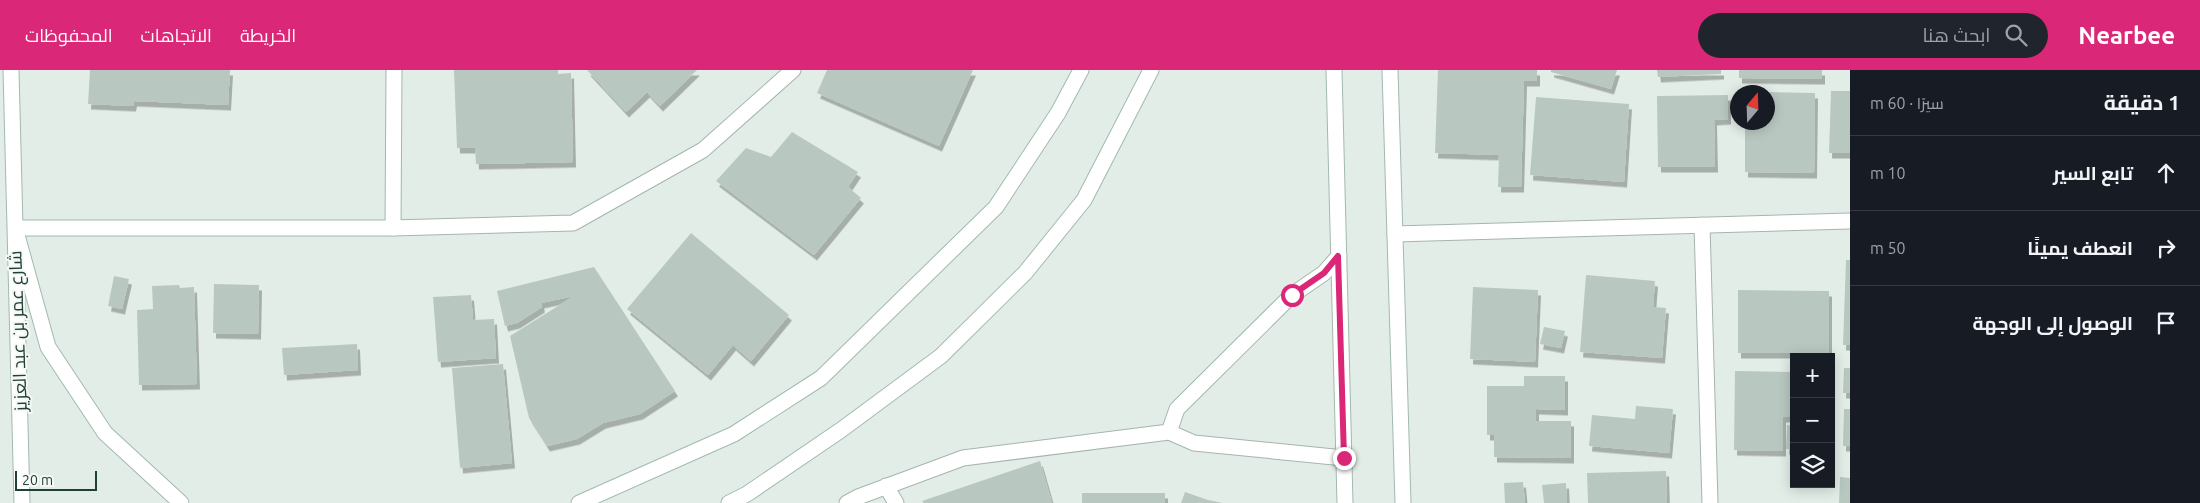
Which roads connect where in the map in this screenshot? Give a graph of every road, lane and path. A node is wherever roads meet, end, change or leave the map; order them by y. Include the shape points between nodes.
1 (11, 70) edge
2 (394, 70) edge
3 (793, 70) edge
4 (1081, 70) edge
5 (1151, 70) edge
6 (1334, 70) edge
7 (1390, 70) edge
8 (1850, 221) edge
9 (1702, 225) junction
10 (15, 228) junction
11 (393, 228) junction
12 (1394, 234) junction
13 (1338, 256) junction
14 (1169, 432) junction
15 (1344, 458) junction
16 (886, 486) junction
17 (22, 503) edge
18 (181, 503) edge
19 (580, 503) edge
20 (729, 503) edge
21 (847, 503) edge
22 (896, 503) edge
23 (1345, 503) edge
24 (1403, 503) edge
25 (1710, 503) edge

1 - 10 street, شارع عمر بن عبد العزيز
2 - 11 street
3 - 11 street via 703,150 573,222
4 - 19 street via 1058,113 996,207 821,378 734,434
5 - 20 street via 1084,200 1025,273 940,356 840,430
6 - 13 street
7 - 12 street
8 - 9 street
9 - 12 street
9 - 25 street
10 - 11 street
10 - 17 street, شارع عمر بن عبد العزيز
10 - 18 street via 48,347 104,433
12 - 24 street
13 - 14 street via 1324,273 1292,295 1177,409
13 - 15 street
14 - 15 street via 1194,443
14 - 16 street via 963,458
15 - 23 street
16 - 21 street
16 - 22 street

